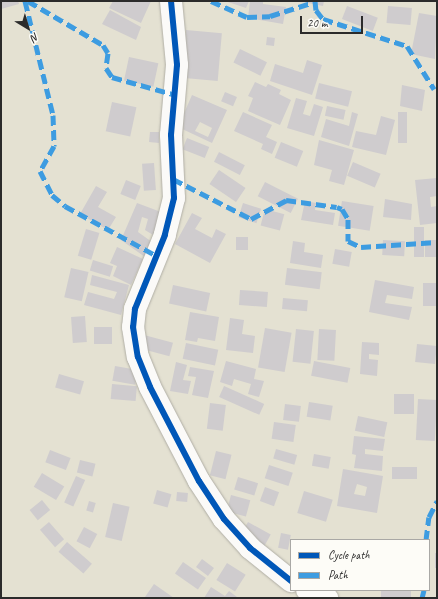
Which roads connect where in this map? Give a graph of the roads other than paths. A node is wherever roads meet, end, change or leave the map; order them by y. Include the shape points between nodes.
1 (171, 1) edge
2 (290, 580) edge
3 (310, 591) edge
4 (327, 598) edge

1 - 2 street via 177,65 171,135 174,198 165,235 135,309 134,327 138,357 150,387 190,463 224,519 250,548
3 - 4 street

